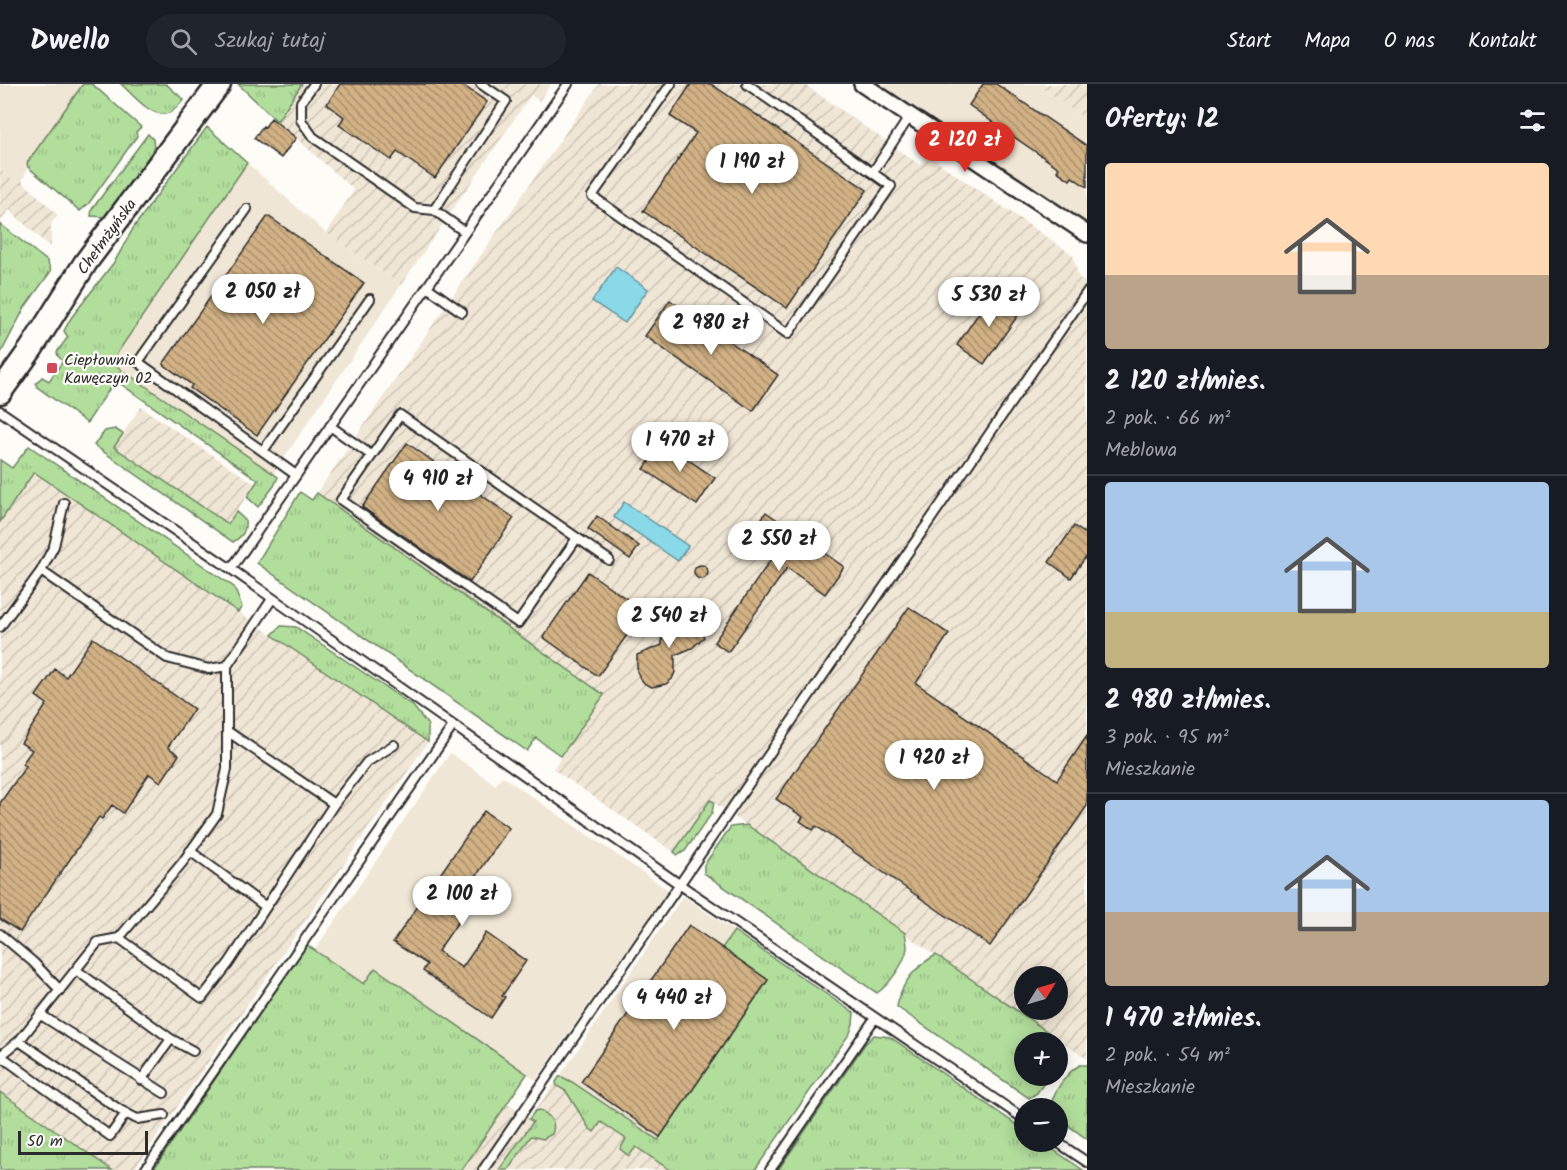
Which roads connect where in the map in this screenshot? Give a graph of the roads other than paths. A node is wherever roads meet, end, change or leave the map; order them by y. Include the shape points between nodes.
1 (219, 84) edge
2 (314, 84) edge
3 (481, 84) edge
4 (568, 84) edge
5 (670, 84) edge
6 (747, 84) edge
7 (862, 84) edge
8 (910, 116) junction
9 (873, 172) junction
10 (247, 208) dead end
11 (434, 210) junction
12 (465, 232) junction
13 (1087, 234) edge
14 (427, 287) junction
15 (1087, 292) edge
16 (370, 298) dead end
17 (462, 312) dead end
18 (0, 392) edge
19 (0, 411) edge
20 (330, 426) junction
21 (263, 451) junction
22 (371, 455) junction
23 (296, 475) junction
24 (64, 503) dead end
25 (577, 537) junction
26 (609, 560) dead end
27 (231, 569) junction
28 (40, 571) junction
29 (272, 599) junction
30 (0, 627) edge
31 (227, 666) junction
32 (453, 726) junction
33 (227, 731) junction
34 (394, 745) dead end
35 (334, 804) junction
36 (190, 851) junction
37 (679, 884) junction
38 (266, 907) junction
39 (0, 934) edge
40 (119, 938) junction
41 (76, 970) junction
42 (60, 990) junction
43 (41, 1015) junction
44 (875, 1018) junction
45 (171, 1039) junction
46 (19, 1041) junction
47 (193, 1052) dead end
48 (0, 1056) edge
49 (141, 1080) junction
50 (164, 1094) dead end
51 (1014, 1112) edge
52 (126, 1113) junction
53 (164, 1115) dead end
54 (1068, 1149) edge
55 (1087, 1162) edge
56 (146, 1170) edge
57 (483, 1170) edge
58 (770, 1170) edge

1 - 18 street, Chełmżyńska via 86,262
2 - 11 lane via 302,102 301,120 313,137 415,208
3 - 11 lane via 506,101
4 - 12 lane
5 - 9 lane via 592,196 788,334 891,186
6 - 9 lane
7 - 8 street
8 - 9 lane
8 - 13 street
10 - 21 lane via 138,362
11 - 12 lane
12 - 14 lane
14 - 17 lane
14 - 20 lane
15 - 37 lane
16 - 21 lane
19 - 27 lane
20 - 22 lane
20 - 23 lane
21 - 23 lane
22 - 25 lane via 400,414
22 - 25 lane via 341,500 518,623
23 - 27 lane
24 - 28 lane via 54,546
25 - 26 lane
27 - 29 lane
28 - 30 lane
28 - 31 lane via 167,658 209,669
29 - 31 lane
29 - 32 lane
31 - 33 lane
32 - 37 lane
32 - 56 lane
33 - 35 lane
33 - 36 lane via 227,769 217,814
34 - 35 lane via 367,762
35 - 38 lane
36 - 38 lane
36 - 40 lane
37 - 44 lane
37 - 57 lane
38 - 40 lane via 202,998
39 - 42 lane
40 - 41 lane via 98,942
41 - 42 lane
41 - 45 lane
42 - 43 lane
43 - 46 lane
43 - 49 lane
44 - 51 lane
44 - 58 lane
45 - 47 lane
45 - 49 lane
46 - 48 lane
46 - 52 lane
48 - 52 lane via 110,1136
49 - 50 lane
52 - 53 lane via 137,1119
54 - 55 lane

